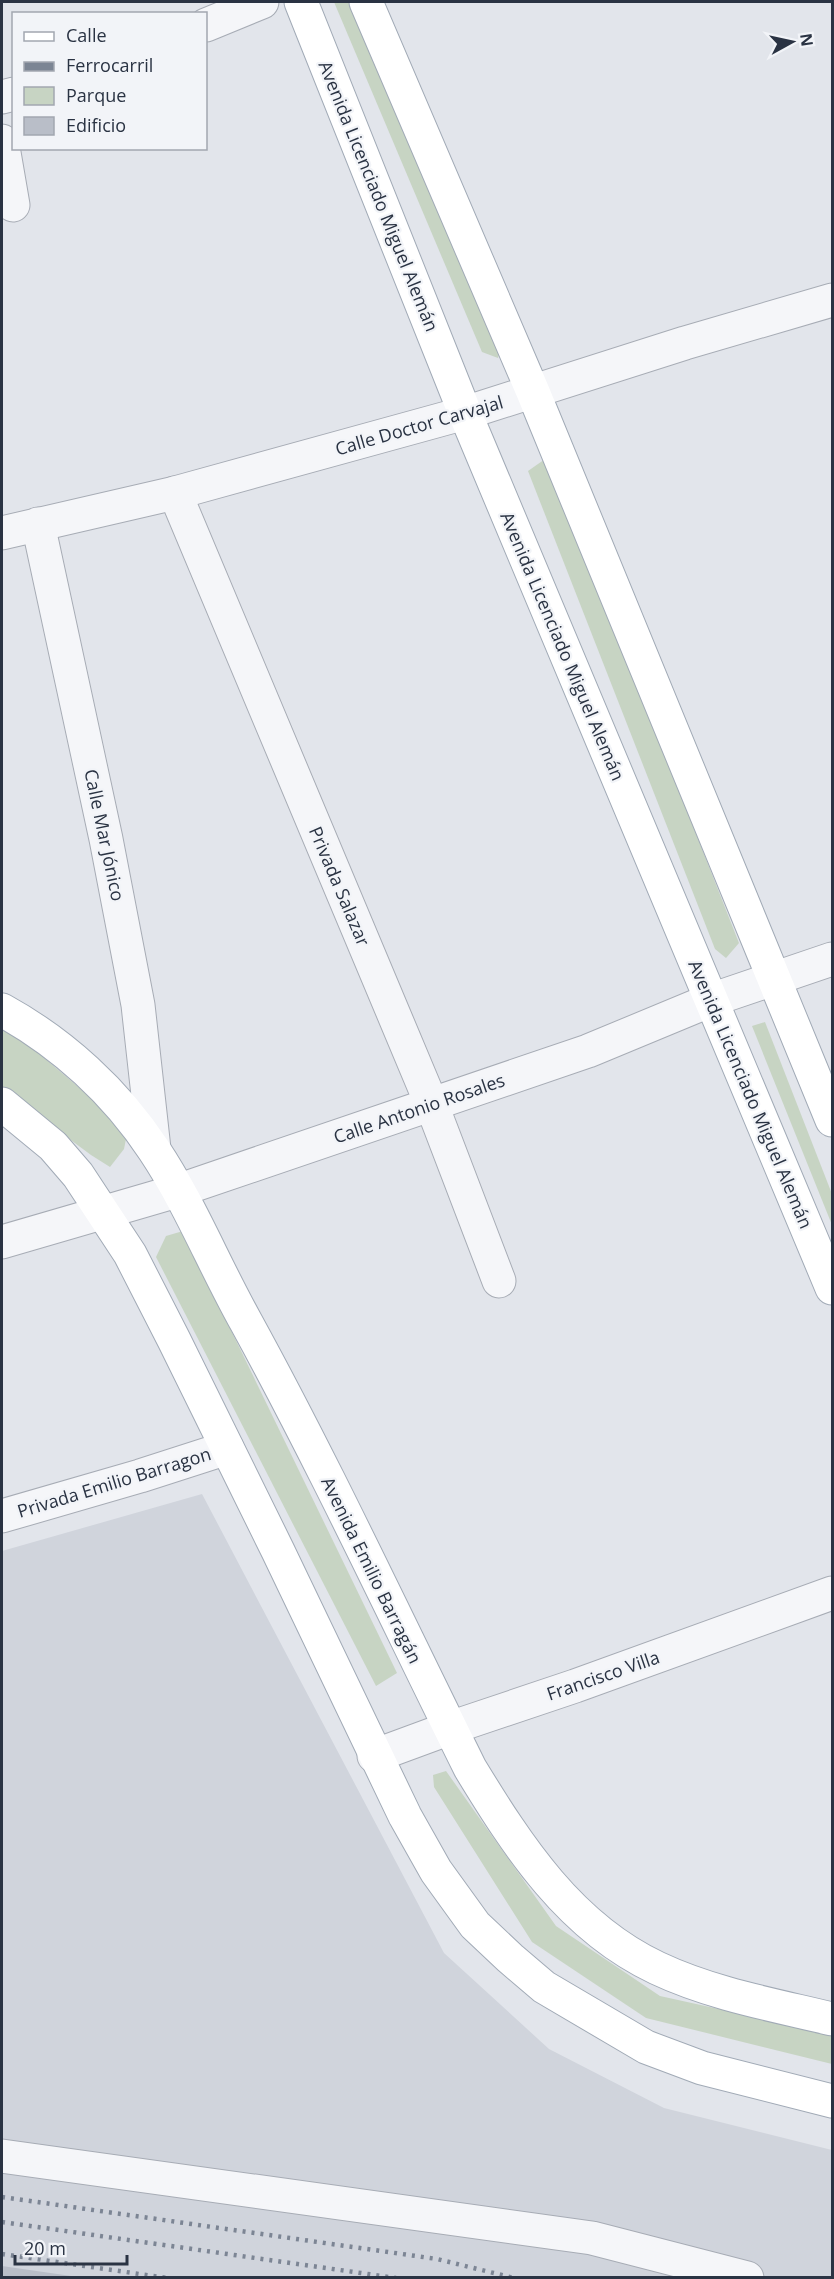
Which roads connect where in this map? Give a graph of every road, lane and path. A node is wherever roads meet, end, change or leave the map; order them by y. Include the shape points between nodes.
1 (262, 2) edge
2 (302, 2) edge
3 (366, 2) edge
4 (207, 25) edge
5 (2, 141) edge
6 (13, 205) dead end
7 (832, 300) edge
8 (533, 392) junction
9 (465, 413) junction
10 (175, 492) junction
11 (38, 525) junction
12 (2, 532) edge
13 (832, 959) edge
14 (775, 978) junction
15 (711, 1000) junction
16 (2, 1010) edge
17 (431, 1103) junction
18 (2, 1104) edge
19 (832, 1120) edge
20 (154, 1149) junction
21 (177, 1191) junction
22 (103, 1211) junction
23 (2, 1242) edge
24 (499, 1281) dead end
25 (831, 1281) edge
26 (227, 1448) junction
27 (2, 1516) edge
28 (832, 1593) edge
29 (450, 1728) junction
30 (374, 1756) junction
31 (832, 2019) edge
32 (832, 2101) edge
33 (2, 2156) edge
34 (747, 2277) edge

1 - 4 street
2 - 9 main road, Avenida Licenciado Miguel Alemán
3 - 8 main road
5 - 6 street
7 - 8 street, Calle Doctor Carvajal
8 - 9 street, Calle Doctor Carvajal
8 - 14 main road
9 - 10 street, Calle Doctor Carvajal
9 - 15 main road, Avenida Licenciado Miguel Alemán
10 - 11 street, Calle Doctor Carvajal
10 - 17 street, Privada Salazar
11 - 12 street, Calle Doctor Carvajal
11 - 20 street, Calle Mar Jónico via 138,1005
13 - 14 street, Calle Antonio Rosales
14 - 15 street, Calle Antonio Rosales
14 - 19 main road
15 - 17 street, Calle Antonio Rosales via 588,1051
15 - 25 main road, Avenida Licenciado Miguel Alemán
16 - 20 main road, Avenida Emilio Barragán via 65,1052 110,1093
17 - 21 street, Calle Antonio Rosales
17 - 24 street, Privada Salazar
18 - 22 main road via 53,1146
20 - 21 main road, Avenida Emilio Barragán
21 - 22 street, Calle Antonio Rosales
21 - 29 main road, Avenida Emilio Barragán via 288,1398
22 - 23 street, Calle Antonio Rosales
22 - 26 main road via 130,1254
26 - 27 street, Privada Emilio Barragon
26 - 30 main road
28 - 29 street, Francisco Villa
29 - 30 street, Francisco Villa
29 - 31 main road, Avenida Emilio Barragán via 481,1787 538,1871 574,1910 613,1943 657,1968 707,1988
30 - 32 main road via 436,1871 475,1925 544,1987 646,2047 702,2068
33 - 34 street via 592,2238

